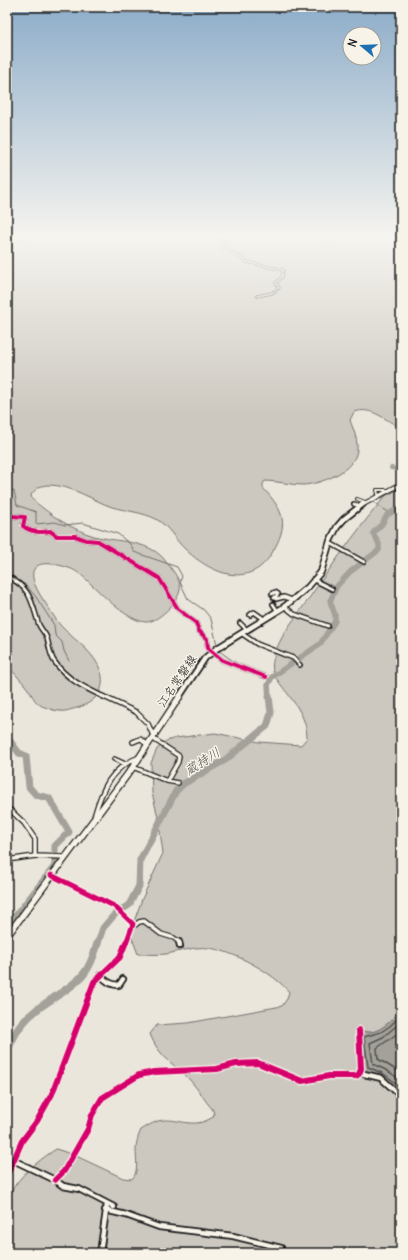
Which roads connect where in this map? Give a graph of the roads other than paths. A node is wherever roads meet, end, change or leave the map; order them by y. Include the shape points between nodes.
1 (401, 484) edge
2 (357, 499) dead end
3 (365, 502) junction
4 (354, 504) dead end
5 (360, 506) junction
6 (7, 509) edge
7 (330, 543) junction
8 (364, 562) dead end
9 (7, 576) edge
10 (314, 580) junction
11 (332, 589) dead end
12 (272, 594) dead end
13 (292, 600) junction
14 (272, 604) dead end
15 (284, 606) junction
16 (277, 610) junction
17 (250, 615) dead end
18 (264, 619) junction
19 (240, 623) dead end
20 (328, 626) dead end
21 (246, 630) junction
22 (241, 633) junction
23 (216, 649) junction
24 (300, 664) dead end
25 (266, 677) dead end
26 (153, 736) junction
27 (133, 742) dead end
28 (148, 745) junction
29 (140, 757) junction
30 (114, 759) dead end
31 (125, 764) junction
32 (133, 767) junction
33 (167, 781) junction
34 (178, 783) dead end
35 (7, 807) edge
36 (93, 819) junction
37 (35, 856) junction
38 (65, 858) junction
39 (7, 860) edge
40 (51, 875) junction
41 (133, 927) junction
42 (7, 936) edge
43 (180, 946) dead end
44 (100, 974) junction
45 (123, 979) dead end
46 (359, 1030) dead end
47 (360, 1073) junction
48 (401, 1096) edge
49 (12, 1160) junction
50 (7, 1175) edge
51 (55, 1180) junction
52 (107, 1204) junction
53 (114, 1207) dead end
54 (106, 1210) junction
55 (281, 1248) dead end
56 (100, 1253) edge

1 - 3 main road, 江名常磐線
2 - 3 street
3 - 5 main road, 江名常磐線
4 - 5 street
5 - 7 main road, 江名常磐線 via 337,529
6 - 23 street via 11,516 25,517 24,526 27,529 37,533 50,531 57,536 75,536 98,542 158,578 178,609 196,623 206,639 208,648
7 - 8 street
7 - 10 main road, 江名常磐線 via 324,567
9 - 26 street via 21,584 28,592 38,624 46,636 53,660 59,668 83,688 136,712 148,724
10 - 11 street
10 - 13 main road, 江名常磐線
12 - 13 street via 278,594 274,598 276,599 284,597
13 - 15 main road, 江名常磐線
14 - 16 street
15 - 16 main road, 江名常磐線
15 - 20 street via 294,614
16 - 18 main road, 江名常磐線
17 - 18 street via 254,612
18 - 21 main road, 江名常磐線
19 - 21 street
21 - 22 main road, 江名常磐線
22 - 23 main road, 江名常磐線
22 - 24 street via 257,644 293,658
23 - 25 street via 222,660
23 - 26 main road, 江名常磐線 via 200,665
26 - 28 main road, 江名常磐線
26 - 33 street via 179,756
27 - 28 street via 140,739
28 - 29 main road, 江名常磐線
29 - 31 street
29 - 32 main road, 江名常磐線
30 - 31 street
31 - 36 street via 108,779
32 - 33 street
32 - 36 main road, 江名常磐線
33 - 34 street
35 - 37 street via 24,823 35,839
36 - 38 main road, 江名常磐線
37 - 38 street
37 - 39 street
38 - 40 main road, 江名常磐線
40 - 41 street via 114,906 133,924
40 - 42 main road, 江名常磐線
41 - 43 street via 144,921 161,934 174,938
41 - 44 street via 120,957
44 - 45 street via 105,981 113,985 119,985
44 - 49 street via 90,989 52,1094
46 - 47 street
47 - 48 street via 380,1078
47 - 51 street via 356,1076 329,1076 302,1081 258,1063 135,1076 102,1098 64,1171
49 - 50 street
49 - 51 street
51 - 52 street via 63,1186 79,1189
52 - 53 street
52 - 54 street
54 - 55 street via 159,1227 233,1236
54 - 56 street

